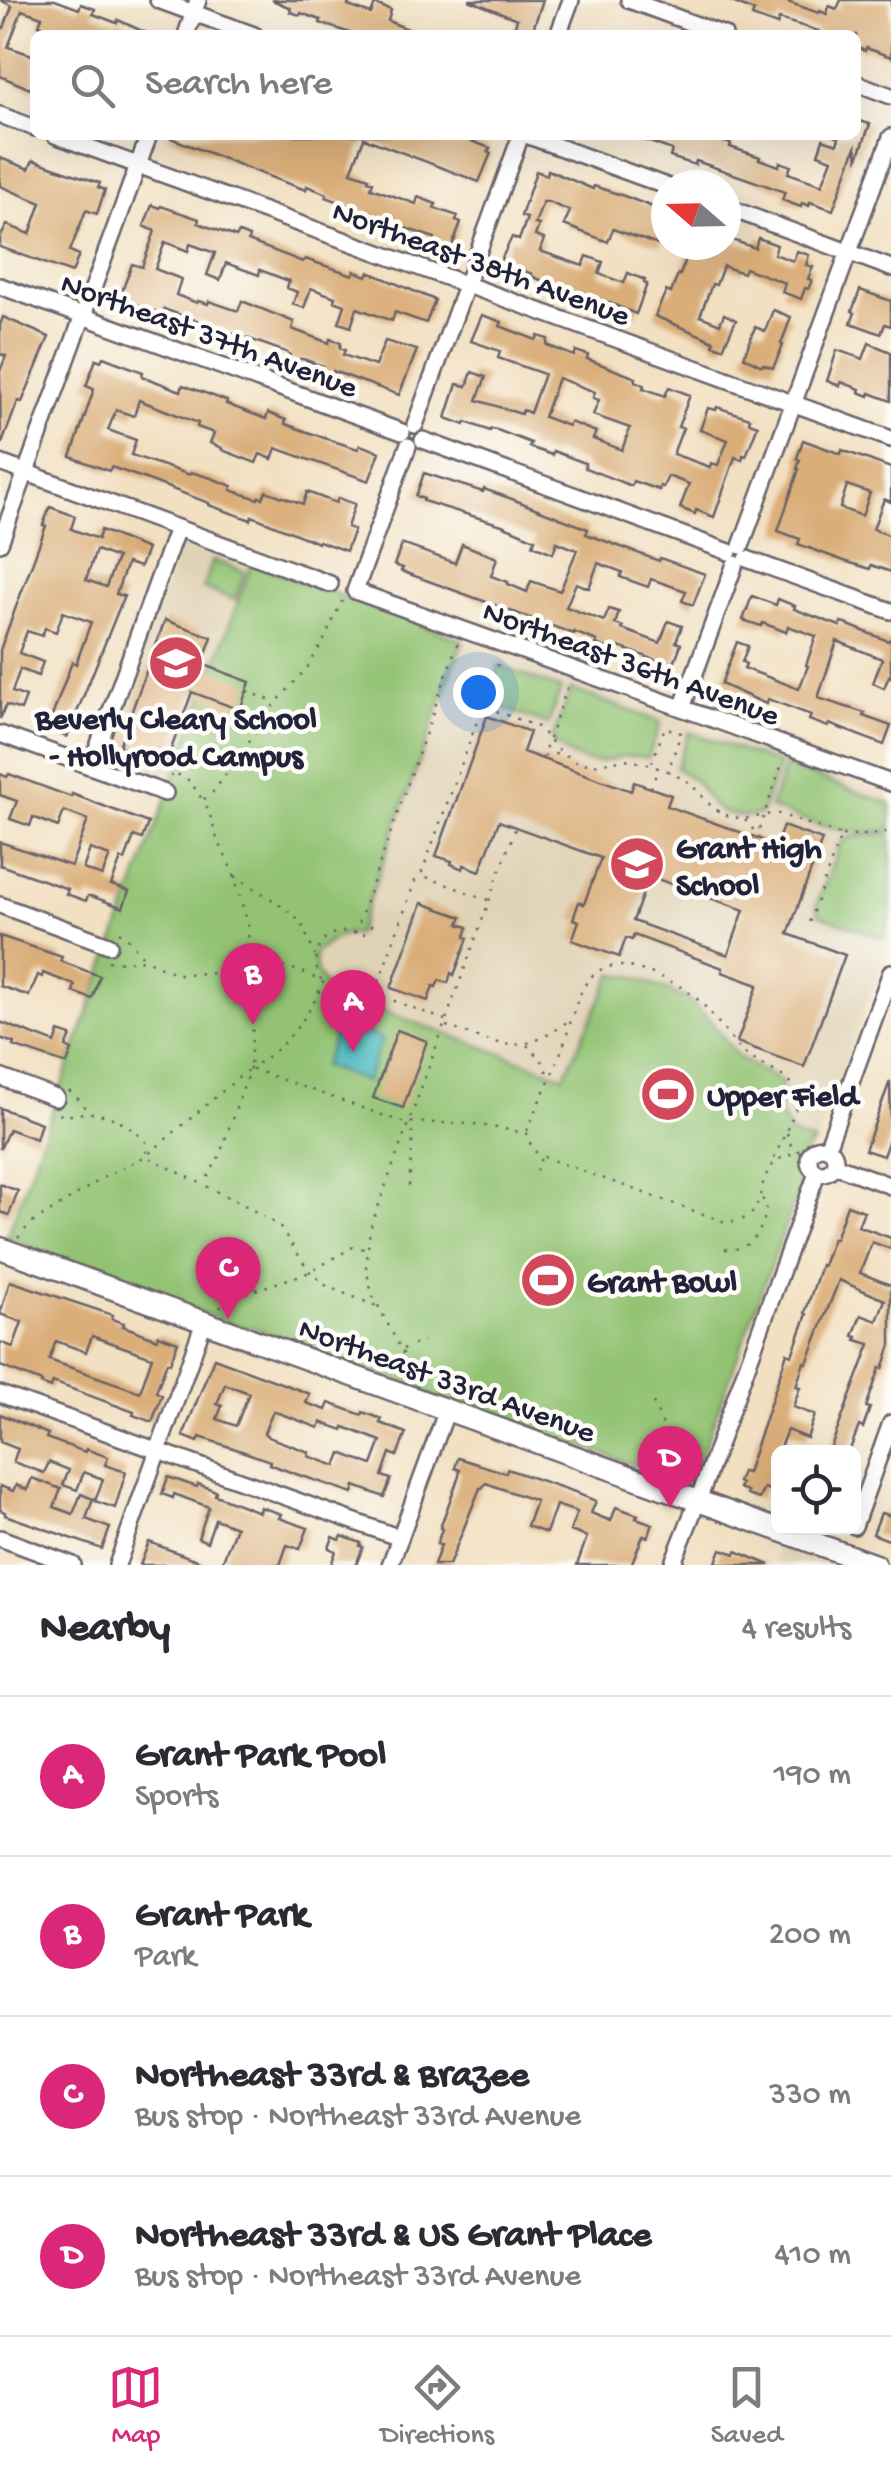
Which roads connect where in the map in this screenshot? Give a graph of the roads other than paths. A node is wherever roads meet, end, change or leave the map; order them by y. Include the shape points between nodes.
1 (158, 0) edge
2 (570, 0) edge
3 (628, 0) edge
4 (196, 6) edge
5 (188, 30) edge
6 (244, 30) edge
7 (560, 30) edge
8 (710, 30) edge
9 (861, 85) edge
10 (891, 96) edge
11 (0, 115) edge
12 (30, 126) edge
13 (891, 137) edge
14 (69, 140) edge
15 (147, 140) edge
16 (522, 140) edge
17 (538, 140) edge
18 (138, 165) junction
19 (651, 181) edge
20 (741, 213) edge
21 (849, 252) junction
22 (891, 268) edge
23 (466, 285) junction
24 (0, 286) edge
25 (83, 317) junction
26 (794, 404) junction
27 (412, 435) junction
28 (891, 440) edge
29 (0, 463) edge
30 (26, 472) junction
31 (177, 528) junction
32 (0, 543) edge
33 (738, 555) junction
34 (330, 584) dead end
35 (891, 611) edge
36 (682, 708) junction
37 (0, 734) edge
38 (91, 766) junction
39 (891, 783) edge
40 (165, 793) road end
41 (0, 905) edge
42 (109, 945) road end
43 (891, 972) edge
44 (0, 1077) edge
45 (56, 1098) road end
46 (827, 1148) junction
47 (834, 1165) junction
48 (817, 1172) junction
49 (891, 1186) edge
50 (6, 1250) edge
51 (212, 1316) junction
52 (0, 1394) edge
53 (447, 1410) junction
54 (891, 1423) edge
55 (158, 1451) junction
56 (698, 1501) junction
57 (861, 1505) edge
58 (850, 1535) edge
59 (0, 1538) edge
60 (400, 1538) junction
61 (844, 1553) junction
62 (73, 1565) edge
63 (116, 1565) edge
64 (390, 1565) edge
65 (672, 1565) edge
66 (876, 1565) edge

1 - 4 street
2 - 7 street
3 - 8 street
4 - 5 street
4 - 6 street
9 - 10 street
11 - 12 street
13 - 21 street
14 - 18 street, Northeast 38th Avenue
15 - 18 street
16 - 23 street
17 - 19 street
18 - 23 street, Northeast 38th Avenue
18 - 25 street
20 - 21 street
21 - 22 street
21 - 26 street
23 - 26 street, Northeast 38th Avenue
23 - 27 street
24 - 25 street, Northeast 37th Avenue
25 - 27 street, Northeast 37th Avenue
25 - 30 street
26 - 28 street, Northeast 38th Avenue
26 - 33 street
27 - 33 street, Northeast 37th Avenue
27 - 36 street, Northeast 36th Avenue via 355,591
29 - 30 street
30 - 31 street
30 - 32 street
31 - 34 street
31 - 38 street
33 - 35 street, Northeast 37th Avenue
33 - 36 street
36 - 39 street, Northeast 36th Avenue
37 - 38 street
38 - 40 street
41 - 42 street
43 - 46 street
44 - 45 street
46 - 47 street
46 - 48 street via 805,1153
47 - 48 street
47 - 49 street
48 - 56 street
50 - 51 main road, Northeast 33rd Avenue
51 - 53 main road, Northeast 33rd Avenue
51 - 55 street
52 - 55 street
53 - 56 main road, Northeast 33rd Avenue
53 - 60 street
54 - 57 street
55 - 60 street
55 - 63 street
56 - 61 main road, Northeast 33rd Avenue
56 - 65 street
58 - 61 street
59 - 62 street
60 - 64 street
61 - 66 main road, Northeast 33rd Avenue

